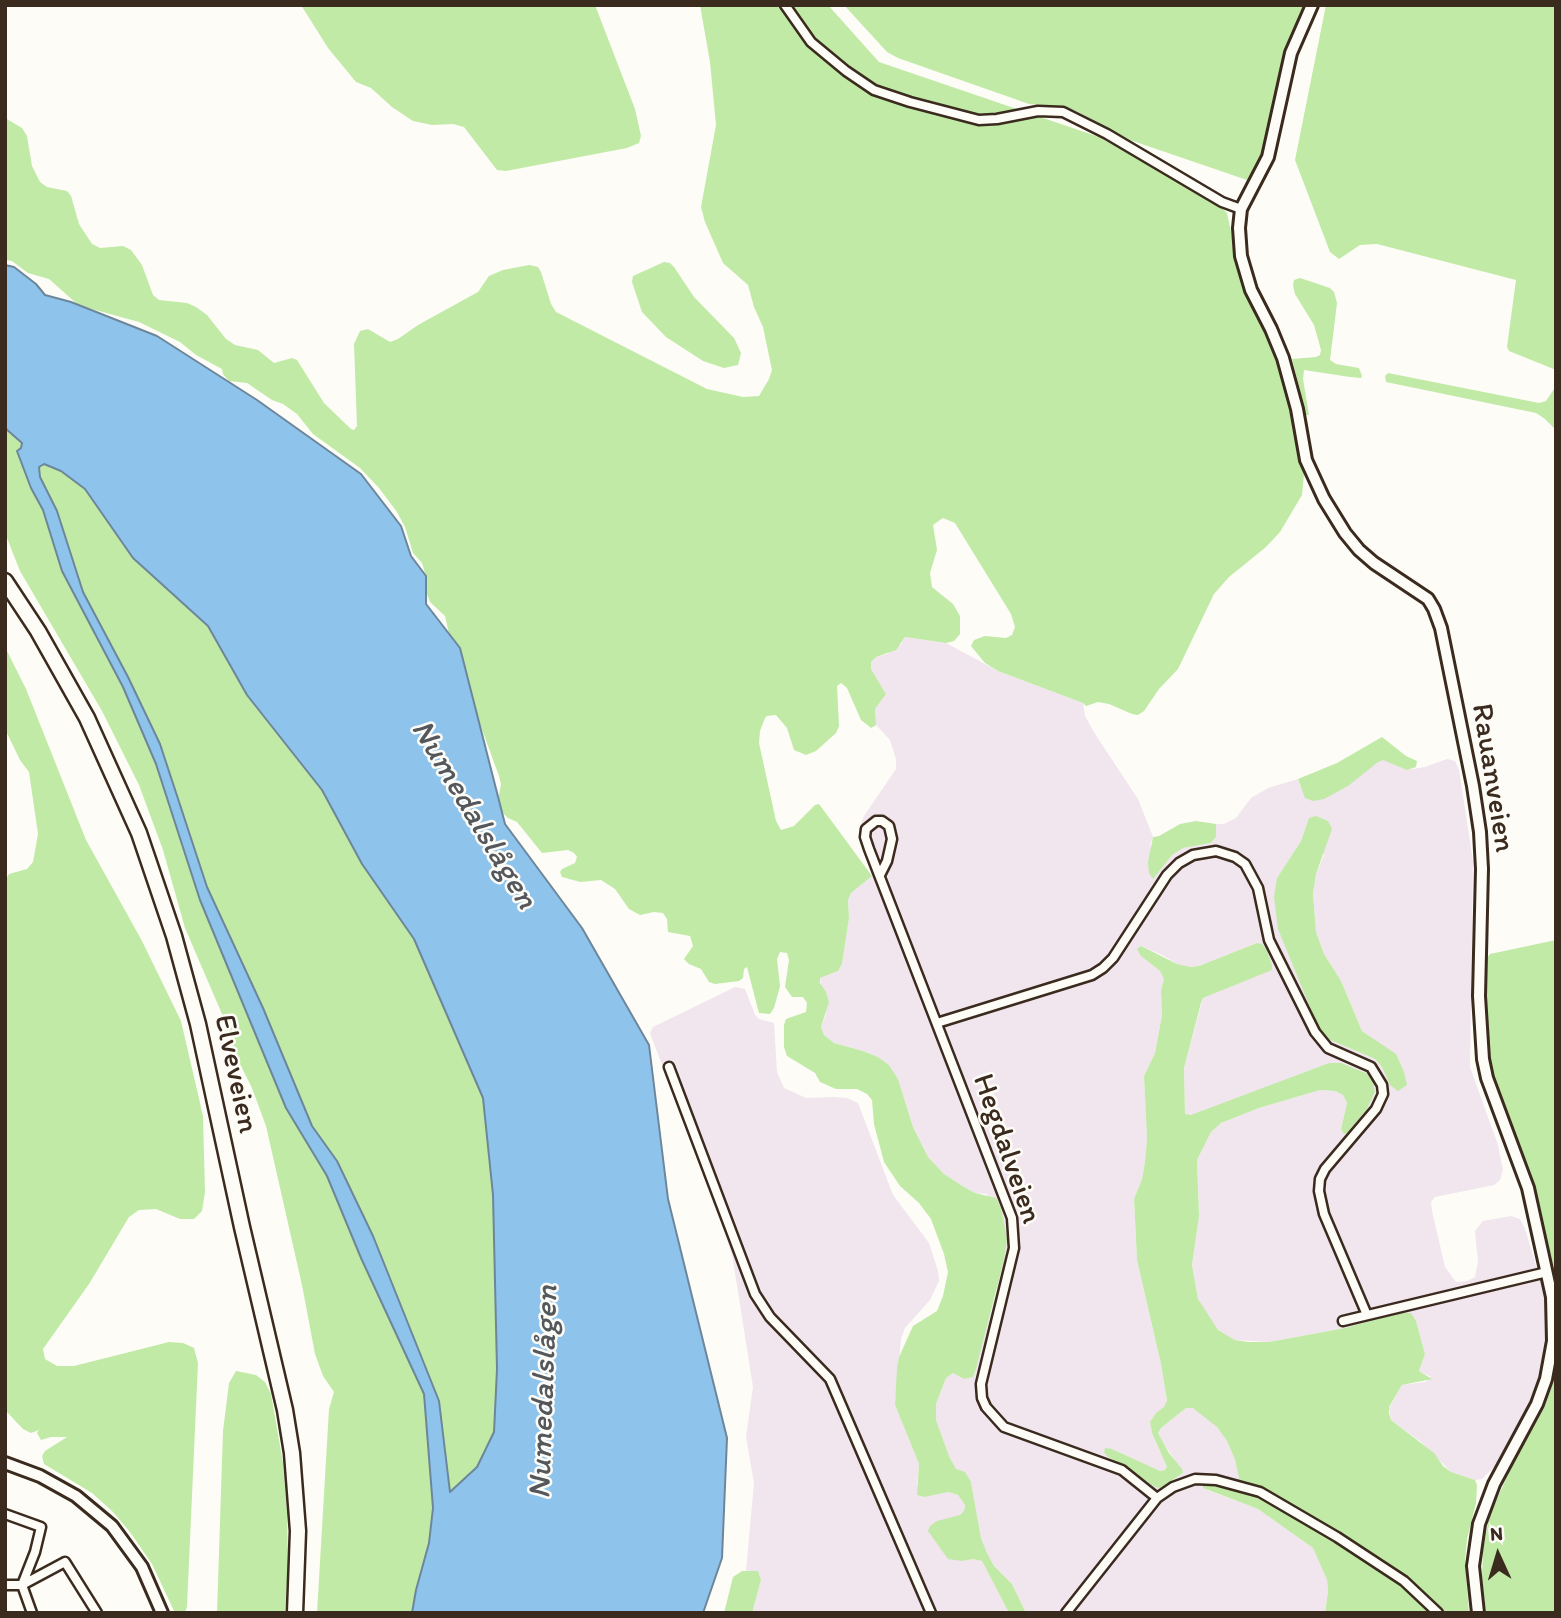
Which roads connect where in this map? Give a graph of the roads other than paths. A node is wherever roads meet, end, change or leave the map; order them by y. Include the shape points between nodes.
1 (785, 5) edge
2 (1312, 5) edge
3 (1241, 209) junction
4 (5, 581) edge
5 (880, 875) junction
6 (937, 1023) junction
7 (669, 1067) dead end
8 (1547, 1272) junction
9 (1367, 1315) junction
10 (1343, 1321) dead end
11 (5, 1463) edge
12 (1157, 1498) junction
13 (5, 1514) edge
14 (5, 1585) edge
15 (22, 1585) junction
16 (32, 1613) edge
17 (97, 1613) edge
18 (162, 1613) edge
19 (295, 1613) edge
20 (931, 1613) edge
21 (1066, 1613) edge
22 (1438, 1613) edge
23 (1478, 1613) edge

1 - 3 street via 811,42 874,90 979,120 1063,112
2 - 3 main road, Rauanveien via 1291,52 1268,157
3 - 8 main road, Rauanveien via 1243,268 1283,358 1306,460 1316,483 1353,542 1374,563 1421,592 1441,628 1480,832 1483,1059 1528,1188
4 - 19 highway, Elveveien via 87,718 139,833 174,936 287,1420 298,1518
5 - 5 street, Hegdalveien via 892,839 889,826 876,821 866,829 865,837
5 - 6 street, Hegdalveien
6 - 9 street via 1092,975 1113,958 1179,863 1216,851 1235,857 1245,864 1258,888 1269,940 1315,1032 1328,1048 1371,1068 1382,1085 1376,1109 1325,1169 1319,1191 1324,1214
6 - 12 street, Hegdalveien via 1015,1232 982,1384 986,1408 1004,1427 1122,1470
7 - 20 street via 755,1294 769,1317 830,1379
8 - 9 street
8 - 23 main road, Rauanveien via 1553,1321 1550,1364 1536,1404 1482,1511 1473,1566
9 - 10 street
11 - 18 main road via 76,1496 112,1526 142,1567
12 - 21 street
12 - 22 street via 1195,1479 1260,1492 1393,1574
13 - 15 street via 41,1527
14 - 15 street
15 - 16 street
15 - 17 street via 65,1562

